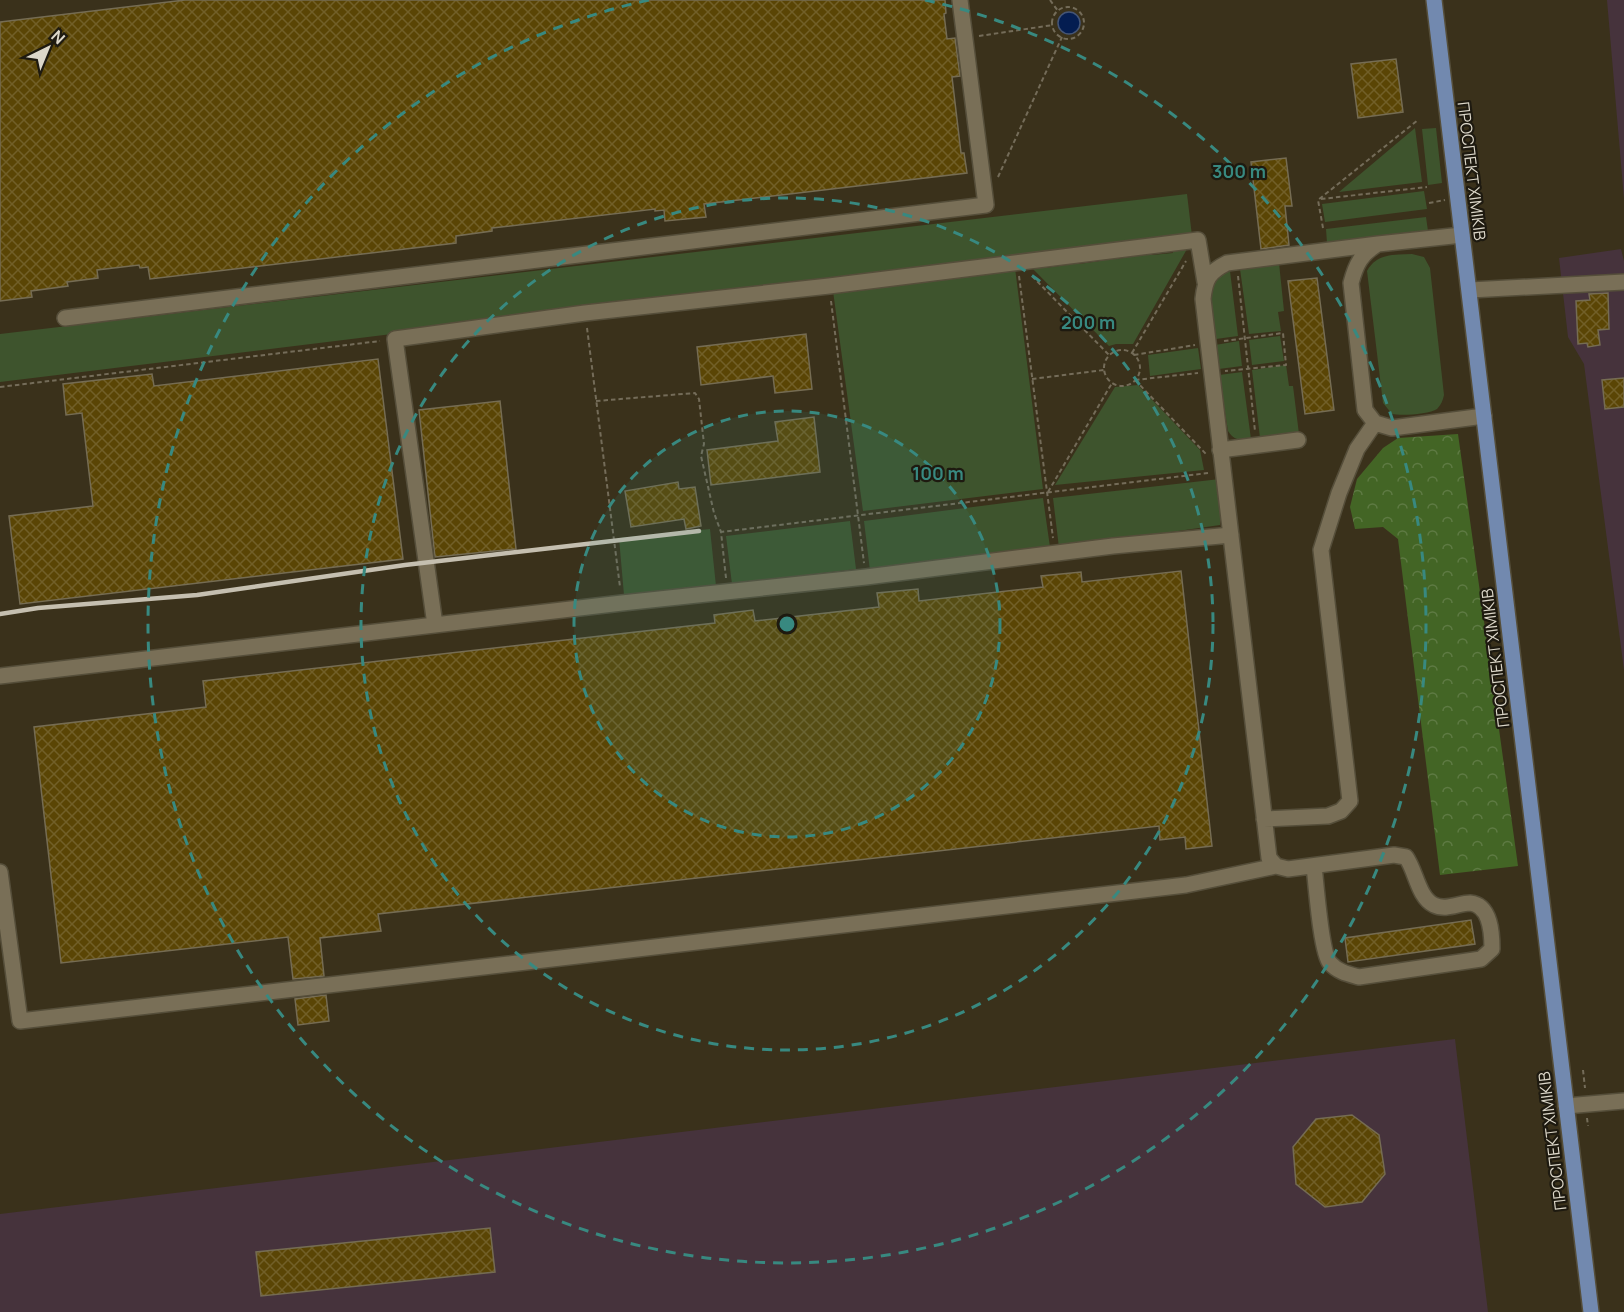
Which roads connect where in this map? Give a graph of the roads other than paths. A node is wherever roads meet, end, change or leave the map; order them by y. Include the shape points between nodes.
1 (960, 0) edge
2 (1434, 0) edge
3 (1462, 235) junction
4 (1378, 244) junction
5 (1205, 282) junction
6 (1624, 282) edge
7 (1470, 290) junction
8 (65, 318) dead end
9 (1484, 416) junction
10 (1375, 423) junction
11 (1298, 440) dead end
12 (1220, 450) junction
13 (1231, 534) junction
14 (435, 625) junction
15 (0, 676) edge
16 (1264, 819) junction
17 (1276, 866) junction
18 (1314, 866) junction
19 (0, 872) edge
20 (1624, 1101) edge
21 (1566, 1106) junction
22 (1591, 1312) edge

1 - 8 lane via 986,205
2 - 3 main road, ПРОСПЕКТ ХІМІКІВ
3 - 4 lane
3 - 7 main road, ПРОСПЕКТ ХІМІКІВ
4 - 5 lane via 1227,262
4 - 10 lane via 1357,262 1351,283 1365,410
5 - 12 lane via 1203,299
5 - 14 lane via 1198,240 395,339
6 - 7 lane
7 - 9 main road, ПРОСПЕКТ ХІМІКІВ
9 - 10 lane via 1392,428
9 - 21 main road, ПРОСПЕКТ ХІМІКІВ
10 - 16 lane via 1357,448 1321,550 1350,801 1341,811 1328,816
11 - 12 lane
12 - 13 lane
13 - 14 lane
13 - 16 lane
14 - 15 lane
16 - 17 lane via 1269,858
17 - 18 lane
17 - 19 lane via 1186,885 20,1021
18 - 18 lane via 1394,855 1406,857 1425,897 1435,906 1471,903 1482,909 1489,918 1492,950 1481,960 1359,977 1344,973 1329,962
20 - 21 lane
21 - 22 main road, ПРОСПЕКТ ХІМІКІВ

